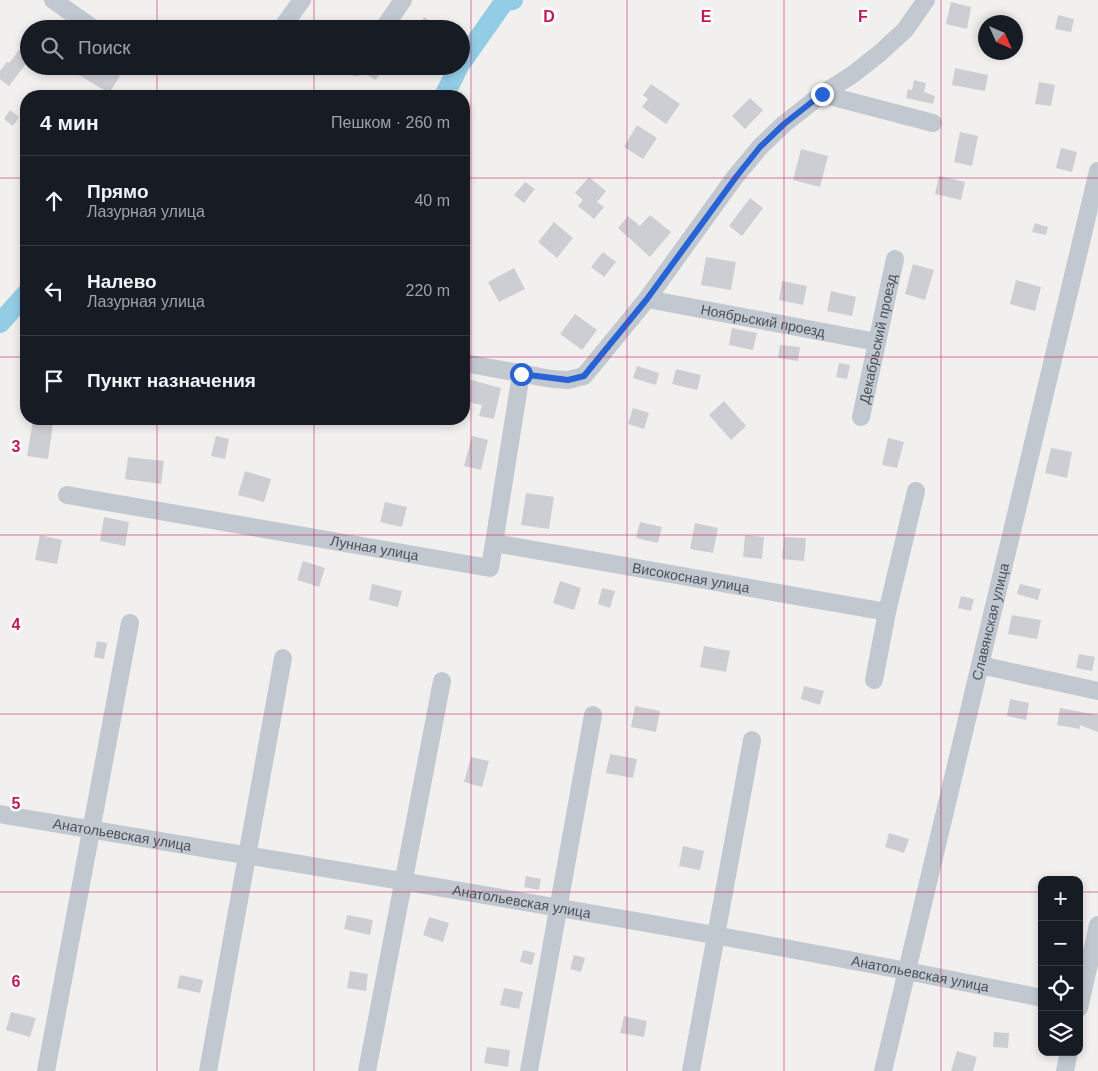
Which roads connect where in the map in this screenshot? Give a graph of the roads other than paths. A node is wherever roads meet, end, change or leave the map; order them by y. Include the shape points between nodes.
1 (53, 0) edge
2 (302, 0) edge
3 (926, 0) edge
4 (399, 1) edge
5 (81, 20) edge
6 (288, 20) edge
7 (388, 20) edge
8 (822, 94) junction
9 (933, 123) dead end
10 (1098, 171) edge
11 (896, 259) dead end
12 (647, 299) junction
13 (877, 342) junction
14 (470, 364) edge
15 (521, 374) junction
16 (861, 417) dead end
17 (916, 491) dead end
18 (67, 495) dead end
19 (494, 543) junction
20 (887, 612) junction
21 (130, 623) dead end
22 (283, 658) dead end
23 (980, 665) junction
24 (874, 680) dead end
25 (442, 681) dead end
26 (1098, 691) edge
27 (593, 714) dead end
28 (752, 740) dead end
29 (0, 814) edge
30 (91, 830) junction
31 (247, 856) junction
32 (403, 882) junction
33 (558, 909) junction
34 (1098, 925) edge
35 (717, 937) junction
36 (907, 970) junction
37 (1083, 990) edge
38 (1038, 997) edge
39 (1068, 1056) edge
40 (46, 1071) edge
41 (208, 1071) edge
42 (367, 1071) edge
43 (529, 1071) edge
44 (691, 1071) edge
45 (884, 1071) edge
46 (1065, 1071) edge

1 - 5 street
2 - 6 street
3 - 8 street via 905,30 880,53
4 - 7 street
8 - 9 street
8 - 12 street via 760,147
10 - 23 street, Славянская улица
11 - 13 street, Декабрьский проезд
12 - 13 street, Ноябрьский проезд
12 - 15 street via 584,376 568,380
13 - 16 street, Декабрьский проезд
14 - 15 street
15 - 19 street, Лунная улица
17 - 20 street
18 - 19 street, Лунная улица via 490,568
19 - 20 street, Високосная улица
20 - 24 street
21 - 30 street
22 - 31 street
23 - 26 street
23 - 36 street, Славянская улица
25 - 32 street
27 - 33 street
28 - 35 street
29 - 30 street, Анатольевская улица
30 - 31 street, Анатольевская улица
30 - 40 street
31 - 32 street, Анатольевская улица
31 - 41 street
32 - 33 street, Анатольевская улица
32 - 42 street
33 - 35 street, Анатольевская улица
33 - 43 street
34 - 37 street
35 - 36 street, Анатольевская улица
35 - 44 street
36 - 38 street, Анатольевская улица
36 - 45 street, Славянская улица
39 - 46 street

